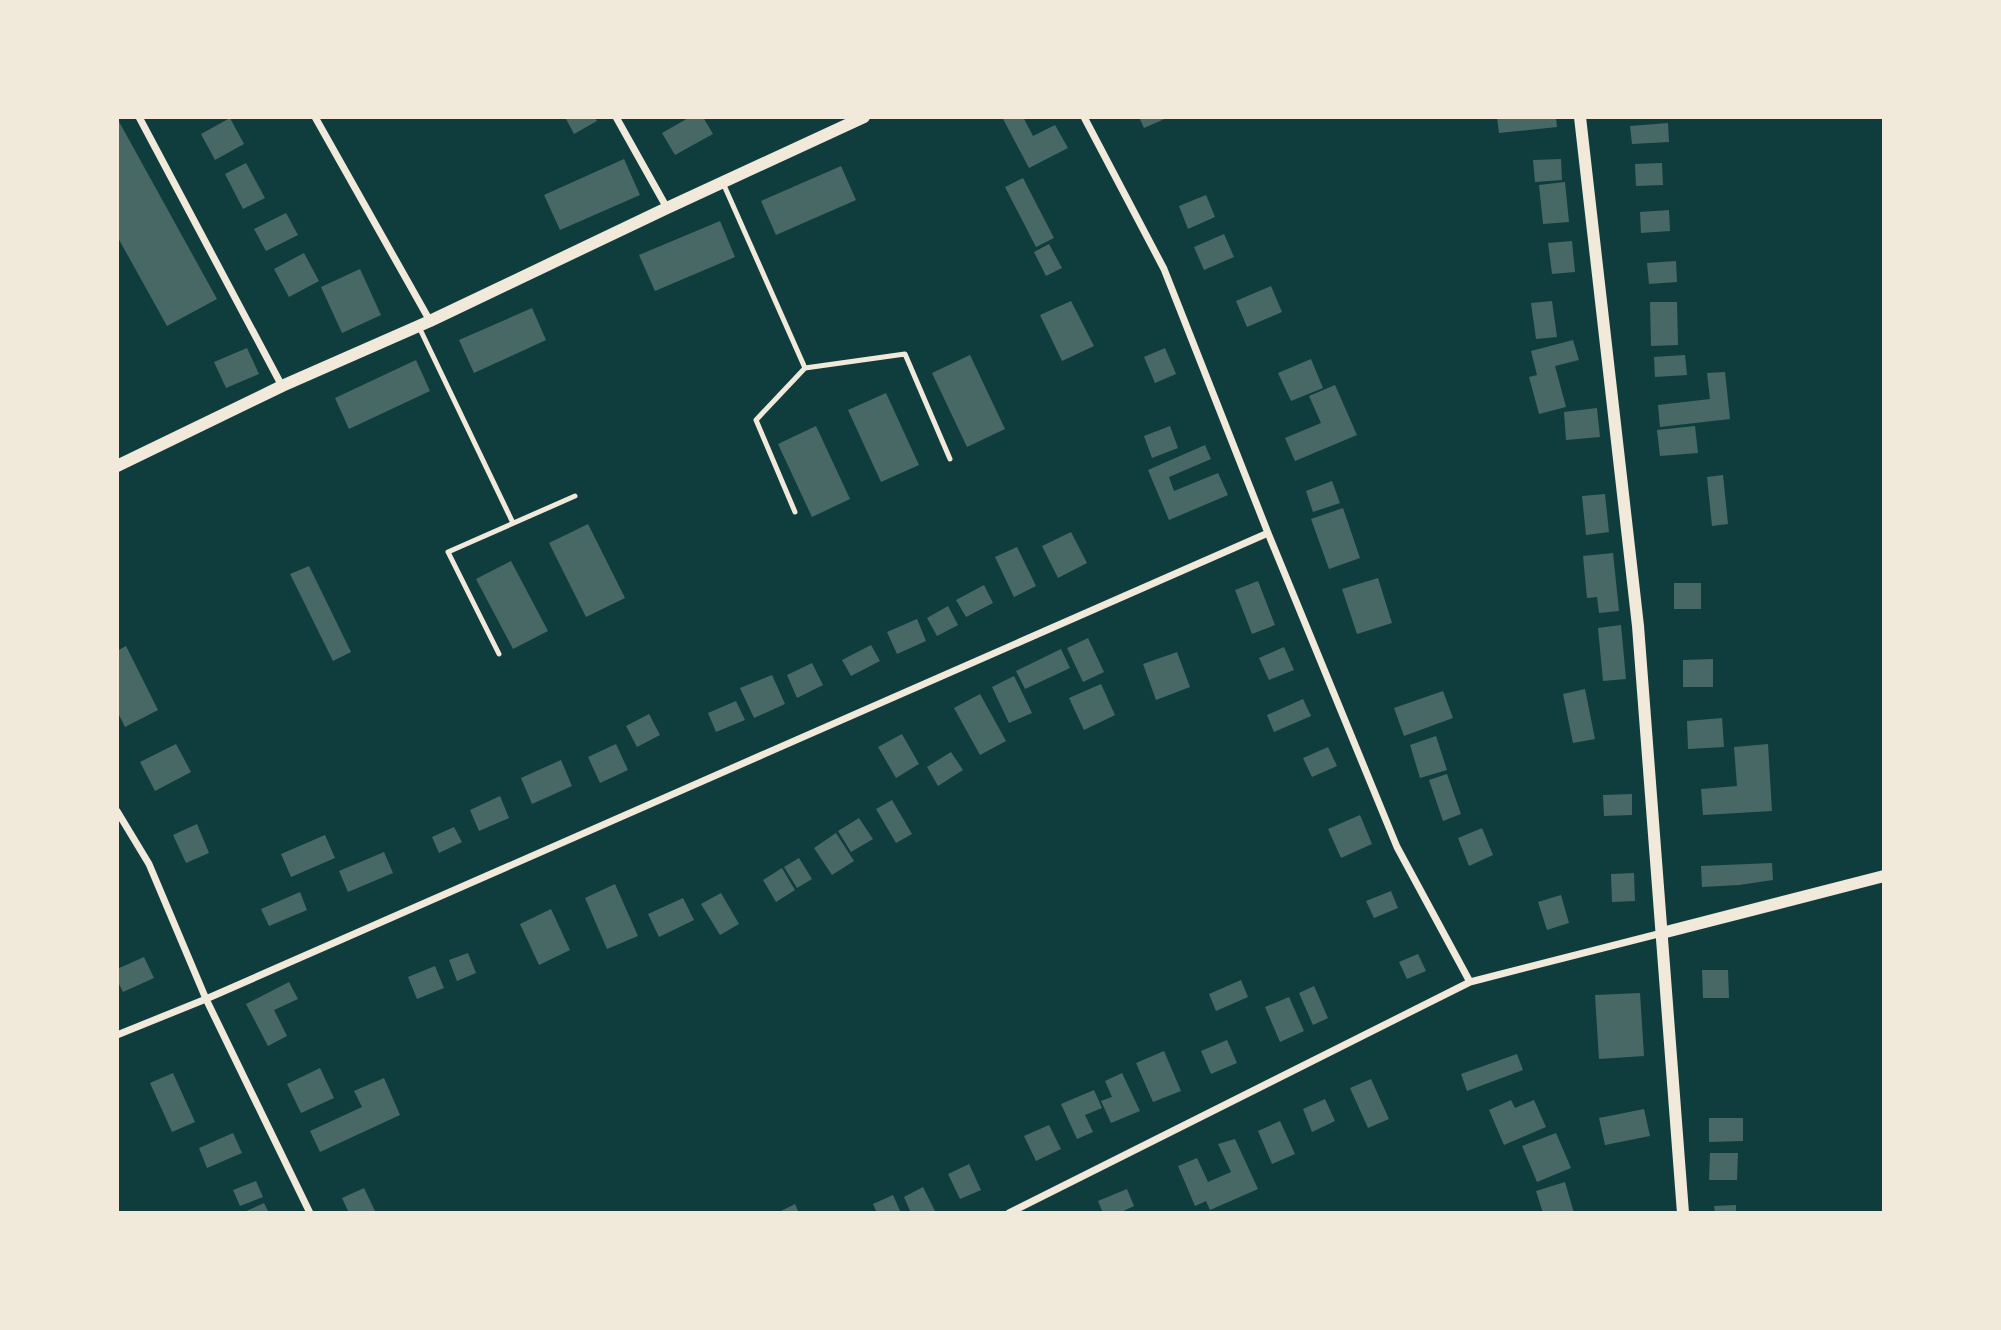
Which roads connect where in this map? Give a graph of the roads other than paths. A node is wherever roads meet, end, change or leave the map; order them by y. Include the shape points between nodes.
1 (139, 117) edge
2 (315, 117) edge
3 (616, 117) edge
4 (864, 117) edge
5 (1083, 117) edge
6 (1580, 117) edge
7 (723, 183) junction
8 (667, 208) junction
9 (424, 324) junction
10 (805, 368) junction
11 (282, 386) junction
12 (950, 458) dead end
13 (117, 466) edge
14 (575, 496) dead end
15 (795, 512) dead end
16 (513, 523) junction
17 (1268, 533) junction
18 (499, 654) dead end
19 (117, 811) edge
20 (1884, 876) edge
21 (1662, 933) junction
22 (1470, 982) junction
23 (206, 999) junction
24 (117, 1035) edge
25 (310, 1213) edge
26 (1009, 1213) edge
27 (1683, 1213) edge

1 - 11 street
2 - 9 street
3 - 8 street
4 - 7 street
5 - 17 street via 1164,269
6 - 21 street via 1638,626
7 - 8 street
7 - 10 lane
8 - 9 street
9 - 11 street
9 - 16 lane
10 - 12 lane via 905,354
10 - 15 lane via 756,420
11 - 13 street
14 - 16 lane
16 - 18 lane via 448,552
17 - 22 street via 1397,847
17 - 23 street
19 - 23 street via 149,864
20 - 21 street
21 - 22 street
21 - 27 street
22 - 26 street
23 - 24 street
23 - 25 street

